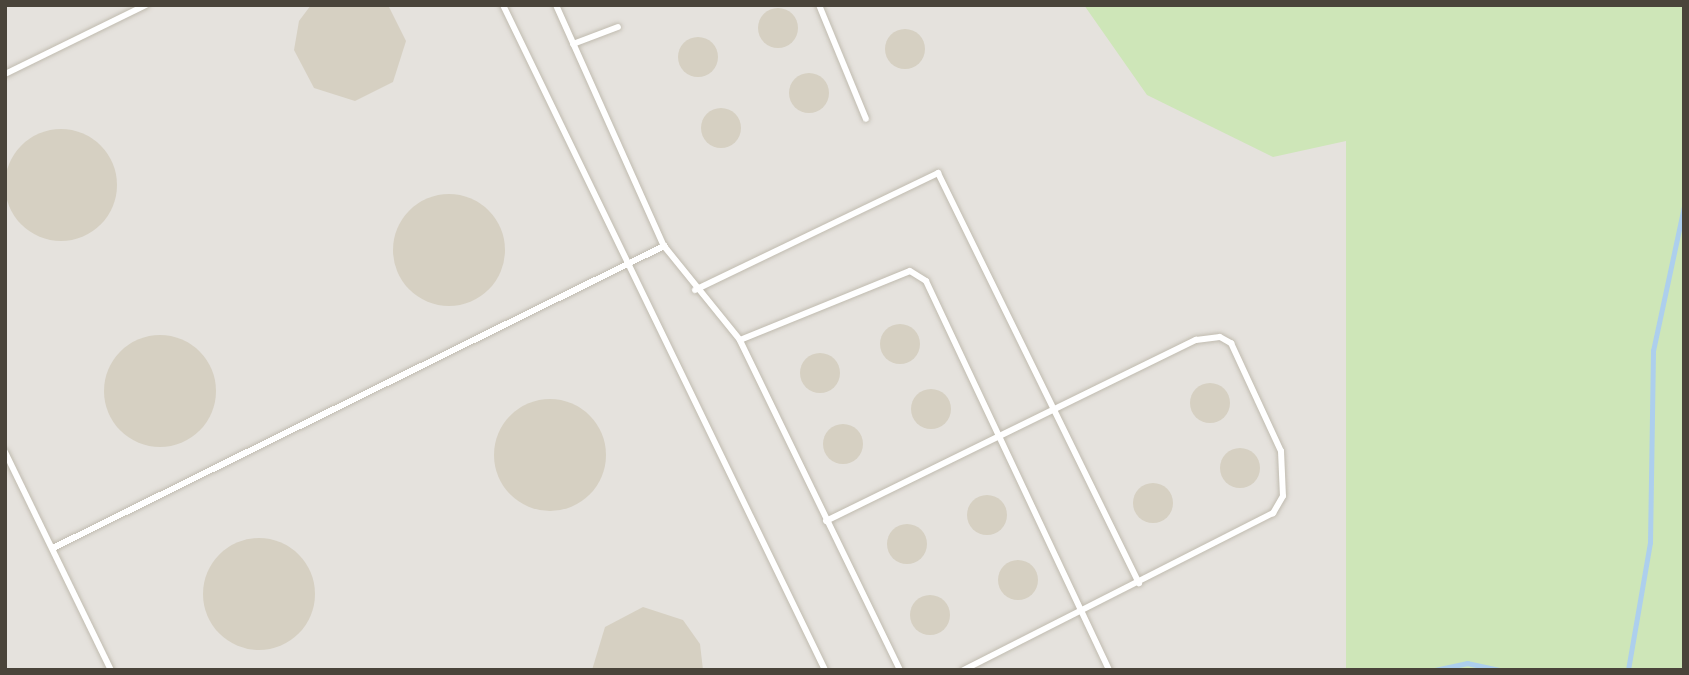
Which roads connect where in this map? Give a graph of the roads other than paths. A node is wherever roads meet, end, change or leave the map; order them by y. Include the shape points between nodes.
1 (146, 5) edge
2 (503, 5) edge
3 (556, 5) edge
4 (820, 5) edge
5 (618, 27) dead end
6 (573, 44) junction
7 (5, 74) edge
8 (866, 119) dead end
9 (664, 246) junction
10 (631, 268) junction
11 (695, 290) junction
12 (740, 340) junction
13 (1052, 411) junction
14 (1000, 438) junction
15 (5, 452) edge
16 (826, 521) junction
17 (53, 548) junction
18 (1139, 583) junction
19 (1082, 612) junction
20 (111, 670) edge
21 (825, 670) edge
22 (900, 670) edge
23 (964, 670) edge
24 (1109, 670) edge

1 - 7 lane
2 - 10 lane
3 - 6 lane
4 - 8 lane
5 - 6 lane
6 - 9 lane
9 - 10 lane
9 - 11 lane
10 - 17 lane
10 - 21 lane
11 - 12 lane
11 - 13 lane via 938,173
12 - 14 lane via 898,271 920,274
12 - 16 lane
13 - 14 lane
13 - 18 lane
13 - 18 lane via 1196,340 1220,337 1239,358 1281,451 1283,496 1260,523
14 - 16 lane
14 - 19 lane
15 - 17 lane
16 - 22 lane
17 - 20 lane
18 - 19 lane
19 - 23 lane
19 - 24 lane

